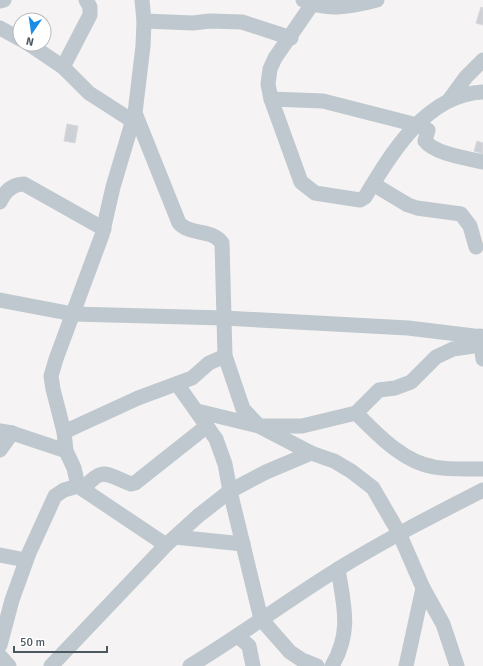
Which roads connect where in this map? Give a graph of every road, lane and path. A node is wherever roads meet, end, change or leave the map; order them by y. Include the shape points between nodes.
1 (4, 0) edge
2 (86, 0) edge
3 (142, 0) edge
4 (377, 0) edge
5 (0, 1) edge
6 (311, 2) edge
7 (144, 21) junction
8 (0, 28) edge
9 (12, 35) edge
10 (291, 38) junction
11 (41, 52) edge
12 (483, 60) edge
13 (63, 67) junction
14 (483, 92) edge
15 (271, 99) junction
16 (450, 99) junction
17 (133, 116) junction
18 (416, 125) junction
19 (483, 162) edge
20 (373, 184) junction
21 (0, 202) edge
22 (104, 229) junction
23 (476, 247) dead end
24 (0, 300) edge
25 (73, 314) junction
26 (224, 318) junction
27 (482, 342) edge
28 (225, 356) junction
29 (177, 384) junction
30 (197, 411) junction
31 (356, 413) junction
32 (207, 426) junction
33 (259, 426) junction
34 (6, 432) edge
35 (64, 432) junction
36 (0, 450) edge
37 (66, 451) junction
38 (311, 453) junction
39 (483, 469) edge
40 (81, 487) junction
41 (483, 490) edge
42 (230, 491) junction
43 (399, 533) junction
44 (171, 541) junction
45 (243, 544) junction
46 (0, 555) edge
47 (26, 560) junction
48 (338, 569) junction
49 (423, 588) junction
50 (262, 619) junction
51 (239, 637) junction
52 (0, 645) edge
53 (0, 656) edge
54 (9, 666) edge
55 (51, 666) edge
56 (190, 666) edge
57 (253, 666) edge
58 (317, 666) edge
59 (332, 666) edge
60 (406, 666) edge
61 (457, 666) edge

1 - 5 street
2 - 13 street via 90,7 90,15
3 - 7 street
4 - 6 street via 341,7
6 - 10 street
7 - 10 street via 242,22
7 - 17 street
8 - 9 street
10 - 15 street via 270,69 268,84
11 - 13 street
12 - 16 street
13 - 17 street via 90,93
14 - 16 street
15 - 18 street via 323,100
15 - 20 street via 301,182 308,189 315,193 360,200 366,196
16 - 18 street
17 - 22 street
17 - 26 street via 179,223 190,231 210,233 218,237 222,243
18 - 19 street via 428,130 425,141 429,146
18 - 20 street
20 - 23 street via 408,205 461,214 470,226
21 - 22 street via 10,188 24,184
22 - 25 street
24 - 25 street
25 - 26 street
25 - 35 street via 51,376
26 - 27 street via 408,328
26 - 28 street
27 - 31 street via 453,349 436,357 411,382 379,390
28 - 29 street via 209,363 192,378
28 - 33 street via 243,409
29 - 30 street
29 - 35 street via 138,398
30 - 32 street
30 - 33 street
31 - 33 street via 302,426
31 - 39 street via 388,443 414,461 433,467
32 - 40 street via 136,483 131,484 103,474 96,475
32 - 42 street via 216,439 225,464
33 - 38 street
34 - 36 street
34 - 37 street
35 - 37 street
37 - 40 street
38 - 42 street
38 - 43 street via 339,464 373,488
40 - 44 street
40 - 47 street via 64,490 55,496
41 - 43 street
42 - 44 street
42 - 45 street
43 - 48 street
43 - 49 street
44 - 45 street
44 - 55 street
45 - 50 street
46 - 47 street
47 - 52 street
48 - 50 street
48 - 59 street via 345,632 340,652
49 - 60 street
49 - 61 street via 443,624
50 - 51 street
50 - 58 street via 290,652
51 - 56 street
51 - 57 street via 249,646
53 - 54 street

